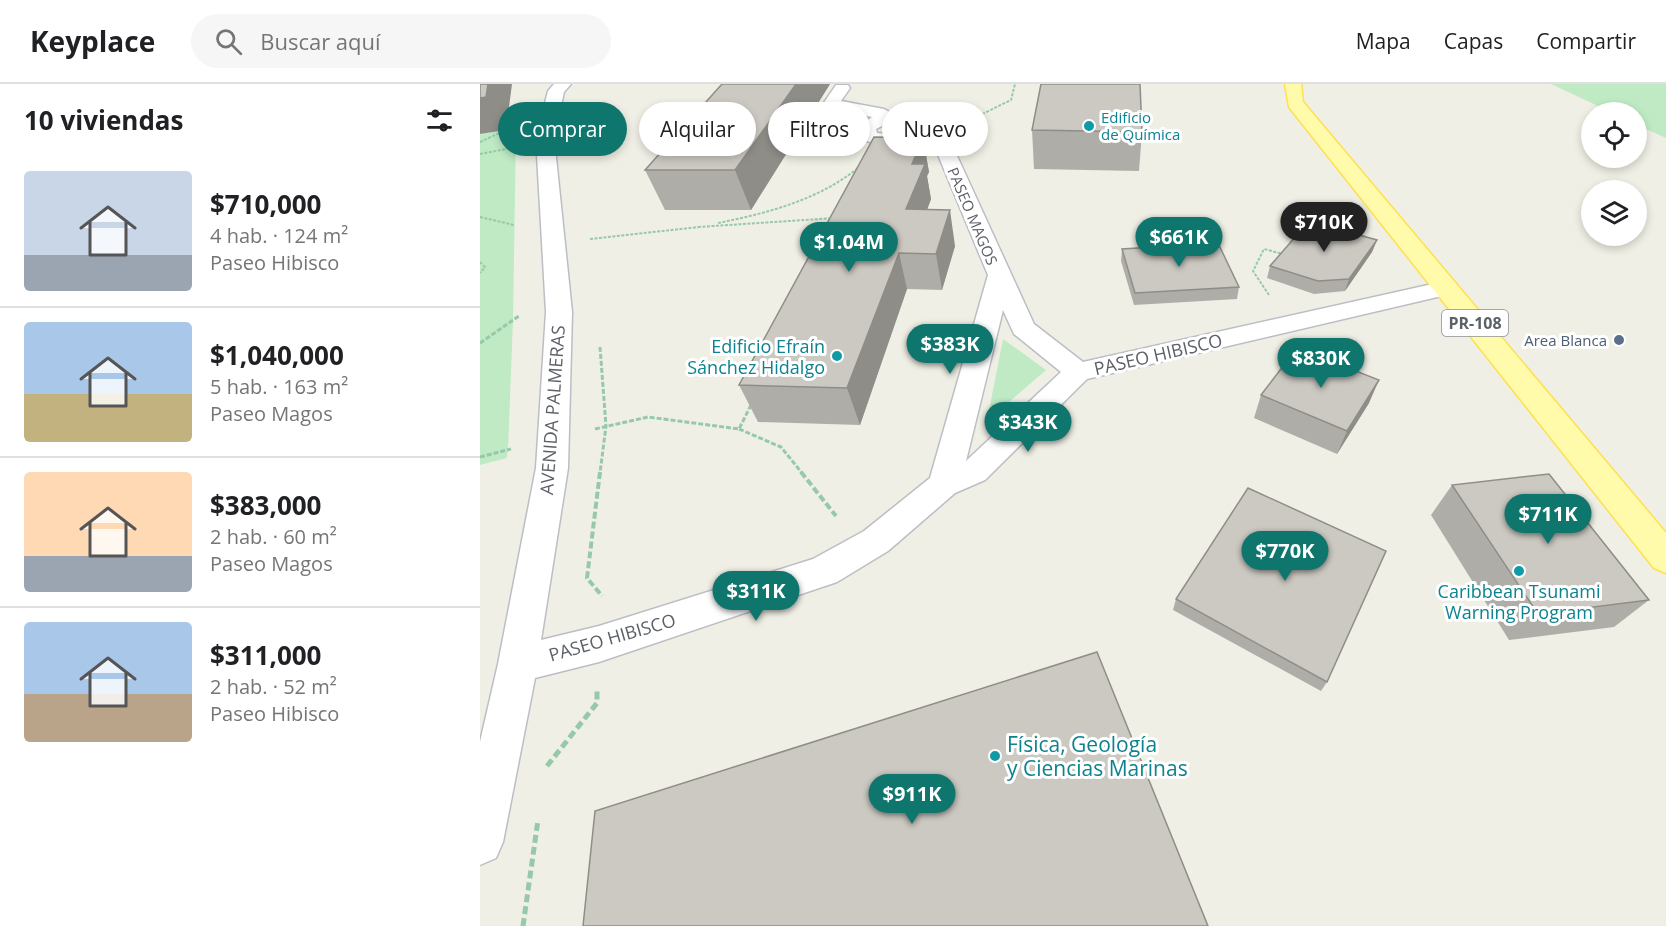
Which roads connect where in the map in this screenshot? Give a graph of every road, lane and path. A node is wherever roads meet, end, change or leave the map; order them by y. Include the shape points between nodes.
1 (563, 84) edge
2 (1015, 84) edge
3 (1293, 84) edge
4 (842, 88) dead end
5 (988, 110) edge
6 (882, 115) edge
7 (882, 120) edge
8 (498, 134) edge
9 (882, 141) edge
10 (480, 142) edge
11 (498, 151) edge
12 (480, 154) edge
13 (948, 156) edge
14 (862, 164) edge
15 (480, 217) edge
16 (837, 218) edge
17 (521, 226) dead end
18 (698, 227) junction
19 (553, 243) junction
20 (1283, 254) edge
21 (480, 262) edge
22 (1253, 271) dead end
23 (480, 273) edge
24 (999, 277) junction
25 (1446, 288) junction
26 (520, 315) dead end
27 (480, 343) edge
28 (1078, 372) junction
29 (756, 397) edge
30 (739, 429) junction
31 (553, 439) junction
32 (508, 450) dead end
33 (480, 456) edge
34 (944, 484) junction
35 (842, 516) dead end
36 (1666, 558) edge
37 (518, 664) junction
38 (480, 842) edge

1 - 19 street, AVENIDA PALMERAS via 556,91 545,138
2 - 5 path via 1011,100
3 - 25 main road, PR-108 via 1295,103
4 - 6 street via 831,104
7 - 9 street via 867,128 868,136
8 - 10 path
11 - 12 path
13 - 24 street, PASEO MAGOS
14 - 18 path via 825,188 754,217
15 - 17 path
16 - 18 path
18 - 19 path
19 - 31 street, AVENIDA PALMERAS via 559,312
20 - 22 path via 1264,249
21 - 23 path via 485,267
24 - 28 street, PASEO MAGOS via 1023,328
24 - 34 street, PASEO MAGOS
25 - 28 street, PASEO HIBISCO
25 - 36 main road, PR-108
26 - 27 path
28 - 34 street, PASEO HIBISCO via 974,471
29 - 30 path
30 - 31 path via 648,417
30 - 35 path via 781,447 834,516
31 - 37 street, AVENIDA PALMERAS via 552,468
32 - 33 path
34 - 37 street, PASEO HIBISCO via 876,541 824,571 599,644
37 - 38 street, AVENIDA PALMERAS

